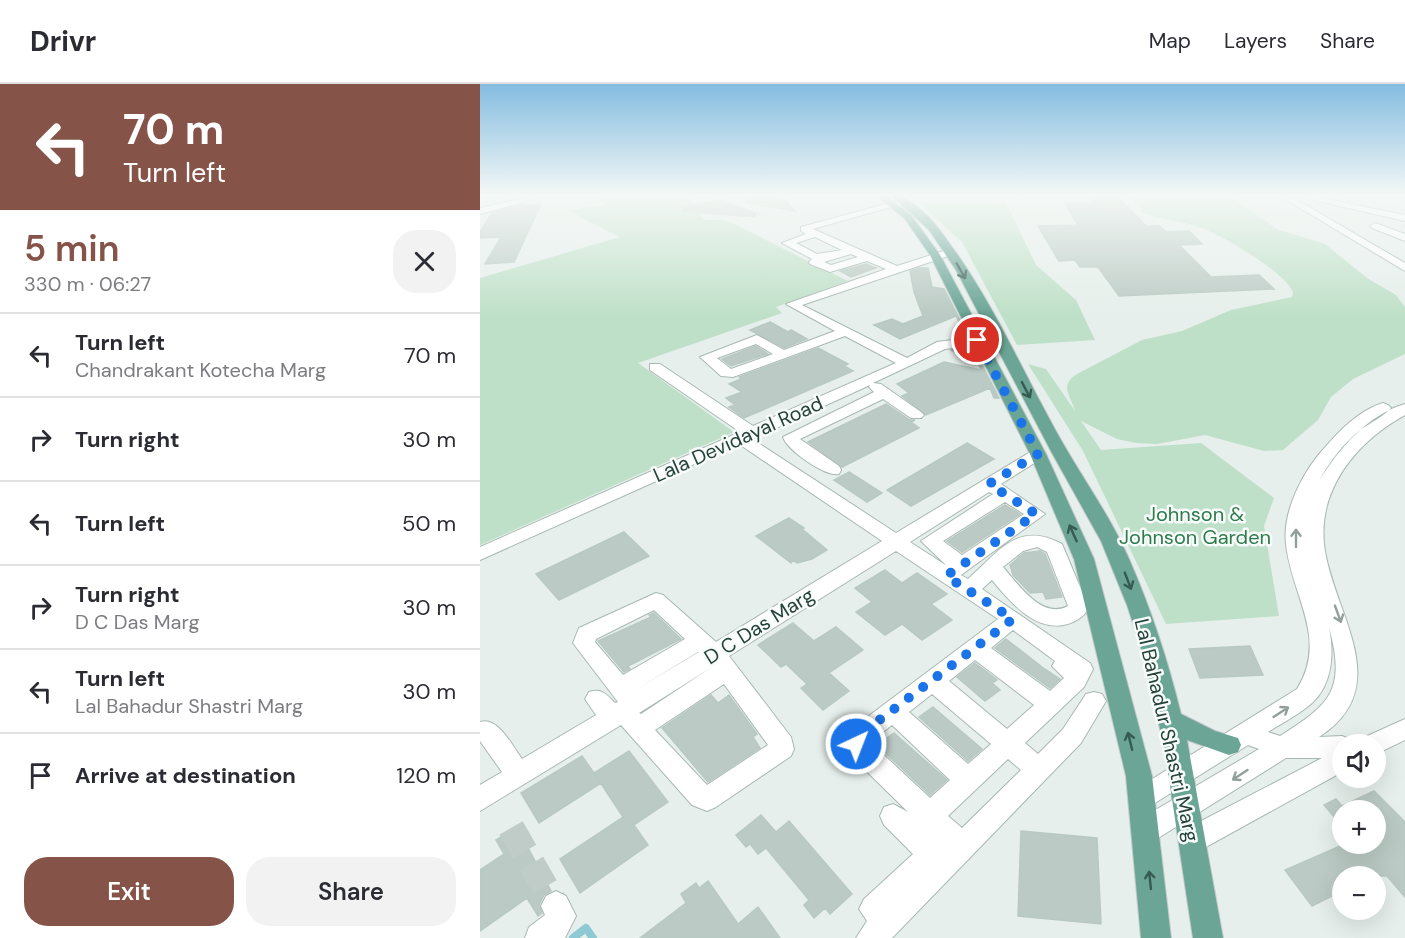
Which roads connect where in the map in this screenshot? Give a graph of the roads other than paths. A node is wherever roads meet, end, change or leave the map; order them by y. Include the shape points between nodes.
1 (816, 236) joint
2 (921, 236) edge
3 (937, 236) edge
4 (1351, 236) edge
5 (847, 249) junction
6 (950, 252) junction
7 (935, 255) junction
8 (866, 257) junction
9 (1405, 268) edge
10 (895, 269) junction
11 (845, 332) junction
12 (1001, 341) junction
13 (979, 343) junction
14 (958, 350) junction
15 (930, 352) junction
16 (784, 355) junction
17 (988, 360) junction
18 (907, 363) junction
19 (656, 367) dead end
20 (868, 381) junction
21 (884, 393) junction
22 (1405, 398) edge
23 (1405, 409) edge
24 (916, 416) dead end
25 (746, 435) junction
26 (1038, 454) junction
27 (833, 470) dead end
28 (997, 489) junction
29 (895, 542) junction
30 (480, 554) edge
31 (992, 567) dead end
32 (954, 570) junction
33 (1312, 572) junction
34 (968, 590) junction
35 (1009, 622) junction
36 (975, 648) junction
37 (714, 655) junction
38 (1082, 669) dead end
39 (936, 677) junction
40 (597, 699) dead end
41 (1094, 701) dead end
42 (1050, 705) junction
43 (626, 710) junction
44 (892, 711) junction
45 (1169, 719) junction
46 (1405, 729) edge
47 (486, 730) dead end
48 (1386, 738) edge
49 (1012, 740) junction
50 (1238, 740) junction
51 (1332, 747) edge
52 (1282, 748) junction
53 (1332, 765) edge
54 (1043, 766) junction
55 (519, 775) junction
56 (1182, 775) junction
57 (968, 780) junction
58 (480, 799) edge
59 (1142, 799) junction
60 (1189, 806) junction
61 (893, 816) dead end
62 (929, 816) junction
63 (1145, 831) junction
64 (1194, 839) junction
65 (946, 856) junction
66 (556, 906) dead end
67 (876, 918) edge
68 (540, 938) edge
69 (1156, 938) edge
70 (1208, 938) edge

1 - 5 street via 814,239 834,248
1 - 5 street via 787,243 816,257
2 - 7 main road, Lal Bahadur Shastri Marg
3 - 6 main road, Lal Bahadur Shastri Marg
4 - 9 street
5 - 8 street
5 - 8 street via 814,262 830,269
6 - 7 street
6 -> 12 main road, Lal Bahadur Shastri Marg
7 - 10 street
7 - 13 main road, Lal Bahadur Shastri Marg
8 - 10 street
10 - 11 street via 792,304
11 - 16 street
11 - 18 street
12 - 13 street
12 -> 45 main road, Lal Bahadur Shastri Marg via 1119,557 1144,621
13 - 14 street
13 - 15 street, Lala Devidayal Road via 942,345
13 - 17 main road, Lal Bahadur Shastri Marg
14 - 15 street
14 - 17 main road
15 - 18 street, Lala Devidayal Road
16 - 16 street via 757,339 707,357 729,374
17 - 26 main road, Lal Bahadur Shastri Marg
18 - 20 street, Lala Devidayal Road
19 - 25 street
20 - 21 street
20 - 25 street, Lala Devidayal Road
21 - 24 street
21 - 27 street via 791,437 793,443
33 -> 22 street via 1294,542 1309,482 1322,459 1360,422
23 - 33 street via 1372,429 1332,470 1315,532
25 - 29 street
25 - 30 street, Lala Devidayal Road
26 - 28 street, D C Das Marg
59 -> 26 main road, Lal Bahadur Shastri Marg via 1084,560
28 - 29 street, D C Das Marg
28 - 32 street via 930,541
28 - 32 street via 1035,516
29 - 32 street
29 - 37 street, D C Das Marg
31 - 34 street
32 - 34 street
50 -> 33 street via 1305,696 1312,687 1321,665 1321,627
33 -> 52 street via 1344,631 1348,661 1342,702 1328,718
34 - 35 street
35 - 36 street
35 - 38 street
35 - 42 street via 1077,676
36 - 39 street
36 - 42 street
37 - 43 street
37 - 43 street
37 - 43 street via 656,600 587,634 584,643
37 - 43 street via 782,744 782,749 714,797 700,796
39 - 44 street
39 - 49 street
40 - 43 street
41 - 54 street via 1072,736
42 - 49 street
43 - 55 street
44 - 57 street
44 - 62 street via 857,737 856,744
45 - 50 main road via 1210,740
45 - 56 main road, Lal Bahadur Shastri Marg
46 - 48 street
47 - 55 street
49 - 54 street
49 - 57 street
50 - 52 street
50 - 56 street
51 - 52 street
52 -> 60 street
53 - 64 street
54 - 65 street
55 - 58 street
56 - 59 street
56 - 60 main road, Lal Bahadur Shastri Marg
57 - 62 street
59 - 63 main road, Lal Bahadur Shastri Marg
60 - 63 street
60 - 64 main road, Lal Bahadur Shastri Marg
61 - 65 street
62 - 65 street
69 -> 63 main road, Lal Bahadur Shastri Marg
64 - 70 main road, Lal Bahadur Shastri Marg
65 - 67 street
66 - 68 street via 561,916 559,922

